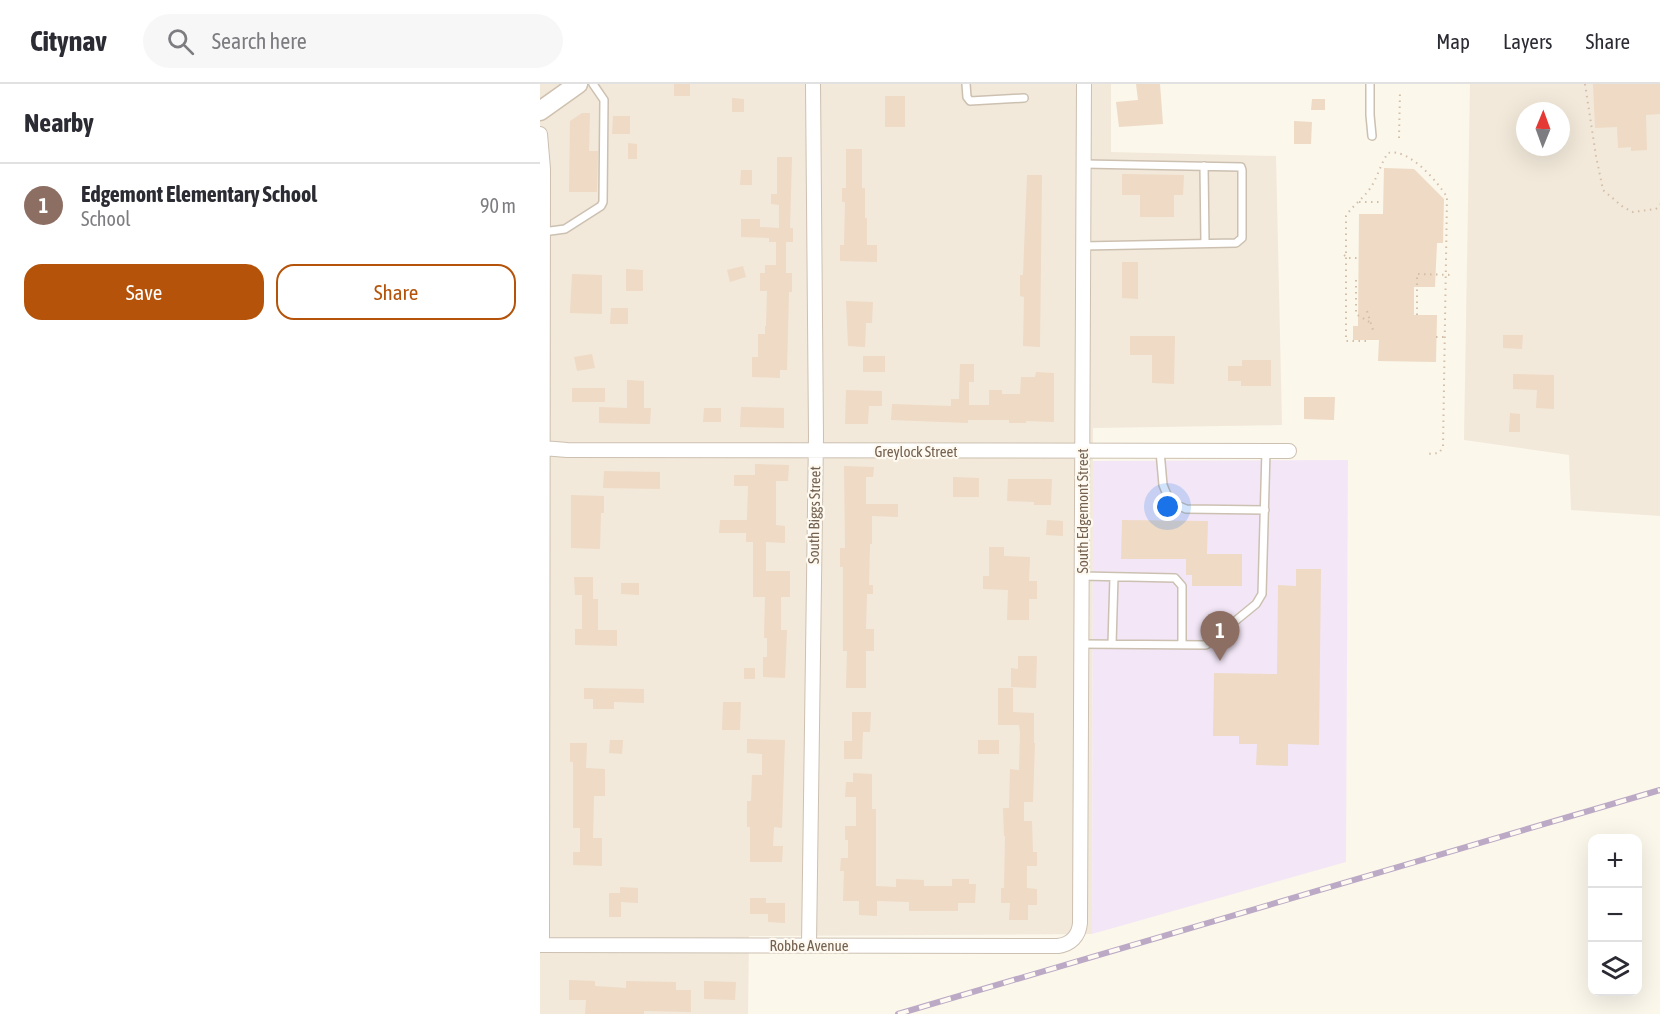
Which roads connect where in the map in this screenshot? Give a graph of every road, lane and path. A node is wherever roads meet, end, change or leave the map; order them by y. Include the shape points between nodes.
1 (578, 84) edge
2 (593, 84) edge
3 (813, 84) edge
4 (966, 84) edge
5 (1084, 84) edge
6 (1370, 84) edge
7 (1585, 84) edge
8 (1400, 91) dead end
9 (1024, 98) dead end
10 (540, 111) edge
11 (540, 134) edge
12 (1372, 136) dead end
13 (1399, 138) dead end
14 (1084, 164) junction
15 (1204, 166) junction
16 (1359, 202) junction
17 (1383, 202) dead end
18 (1660, 204) edge
19 (543, 232) junction
20 (1205, 243) junction
21 (1083, 246) junction
22 (1345, 256) junction
23 (1359, 258) dead end
24 (542, 267) edge
25 (1447, 274) junction
26 (1454, 274) dead end
27 (1356, 280) dead end
28 (1367, 311) dead end
29 (1417, 315) dead end
30 (1371, 323) junction
31 (1373, 330) dead end
32 (1436, 337) dead end
33 (1445, 337) junction
34 (1366, 341) dead end
35 (543, 448) junction
36 (1082, 450) junction
37 (815, 451) junction
38 (1160, 451) junction
39 (1266, 451) junction
40 (1289, 451) dead end
41 (1427, 454) dead end
42 (1265, 510) junction
43 (1082, 576) junction
44 (1114, 577) junction
45 (1082, 644) junction
46 (1112, 644) junction
47 (1182, 645) junction
48 (1075, 937) joint
49 (541, 945) edge
50 (809, 945) junction

1 - 10 main road
2 - 19 lane via 604,100 603,202 565,229
3 - 37 street, South Biggs Street
4 - 9 lane via 970,101
5 - 14 street, South Edgemont Street
6 - 12 lane
7 - 18 path via 1603,190 1633,212 1656,209
8 - 13 path
11 - 19 street
14 - 15 lane
14 - 21 street, South Edgemont Street
15 - 20 lane
15 - 20 lane via 1238,166 1242,170 1242,238 1236,243
16 - 17 path
16 - 22 path via 1346,216
16 - 25 path via 1370,190 1388,153 1407,156 1421,167 1447,197
19 - 24 street
20 - 21 lane
21 - 36 street, South Edgemont Street
22 - 23 path
22 - 34 path via 1346,341
24 - 35 street
25 - 26 path
25 - 29 path via 1417,274
25 - 33 path
27 - 30 path via 1356,314
28 - 30 path
30 - 31 path
32 - 33 path
33 - 41 path via 1443,447 1439,453
35 - 37 street, Greylock Street
35 - 49 street
36 - 37 street, Greylock Street
36 - 38 street, Greylock Street
36 - 43 street, South Edgemont Street
37 - 50 street, South Biggs Street
38 - 39 street, Greylock Street
38 - 42 lane via 1163,485 1170,501 1186,509
39 - 40 street, Greylock Street
39 - 42 lane
42 - 47 lane via 1262,594 1256,604 1206,645
43 - 44 lane
43 - 45 street, South Edgemont Street
44 - 46 lane
44 - 47 lane via 1175,578 1182,586
45 - 46 lane
45 - 48 street, South Edgemont Street via 1080,928
46 - 47 lane
48 - 50 street, Robbe Avenue via 1058,946
49 - 50 street, Robbe Avenue

